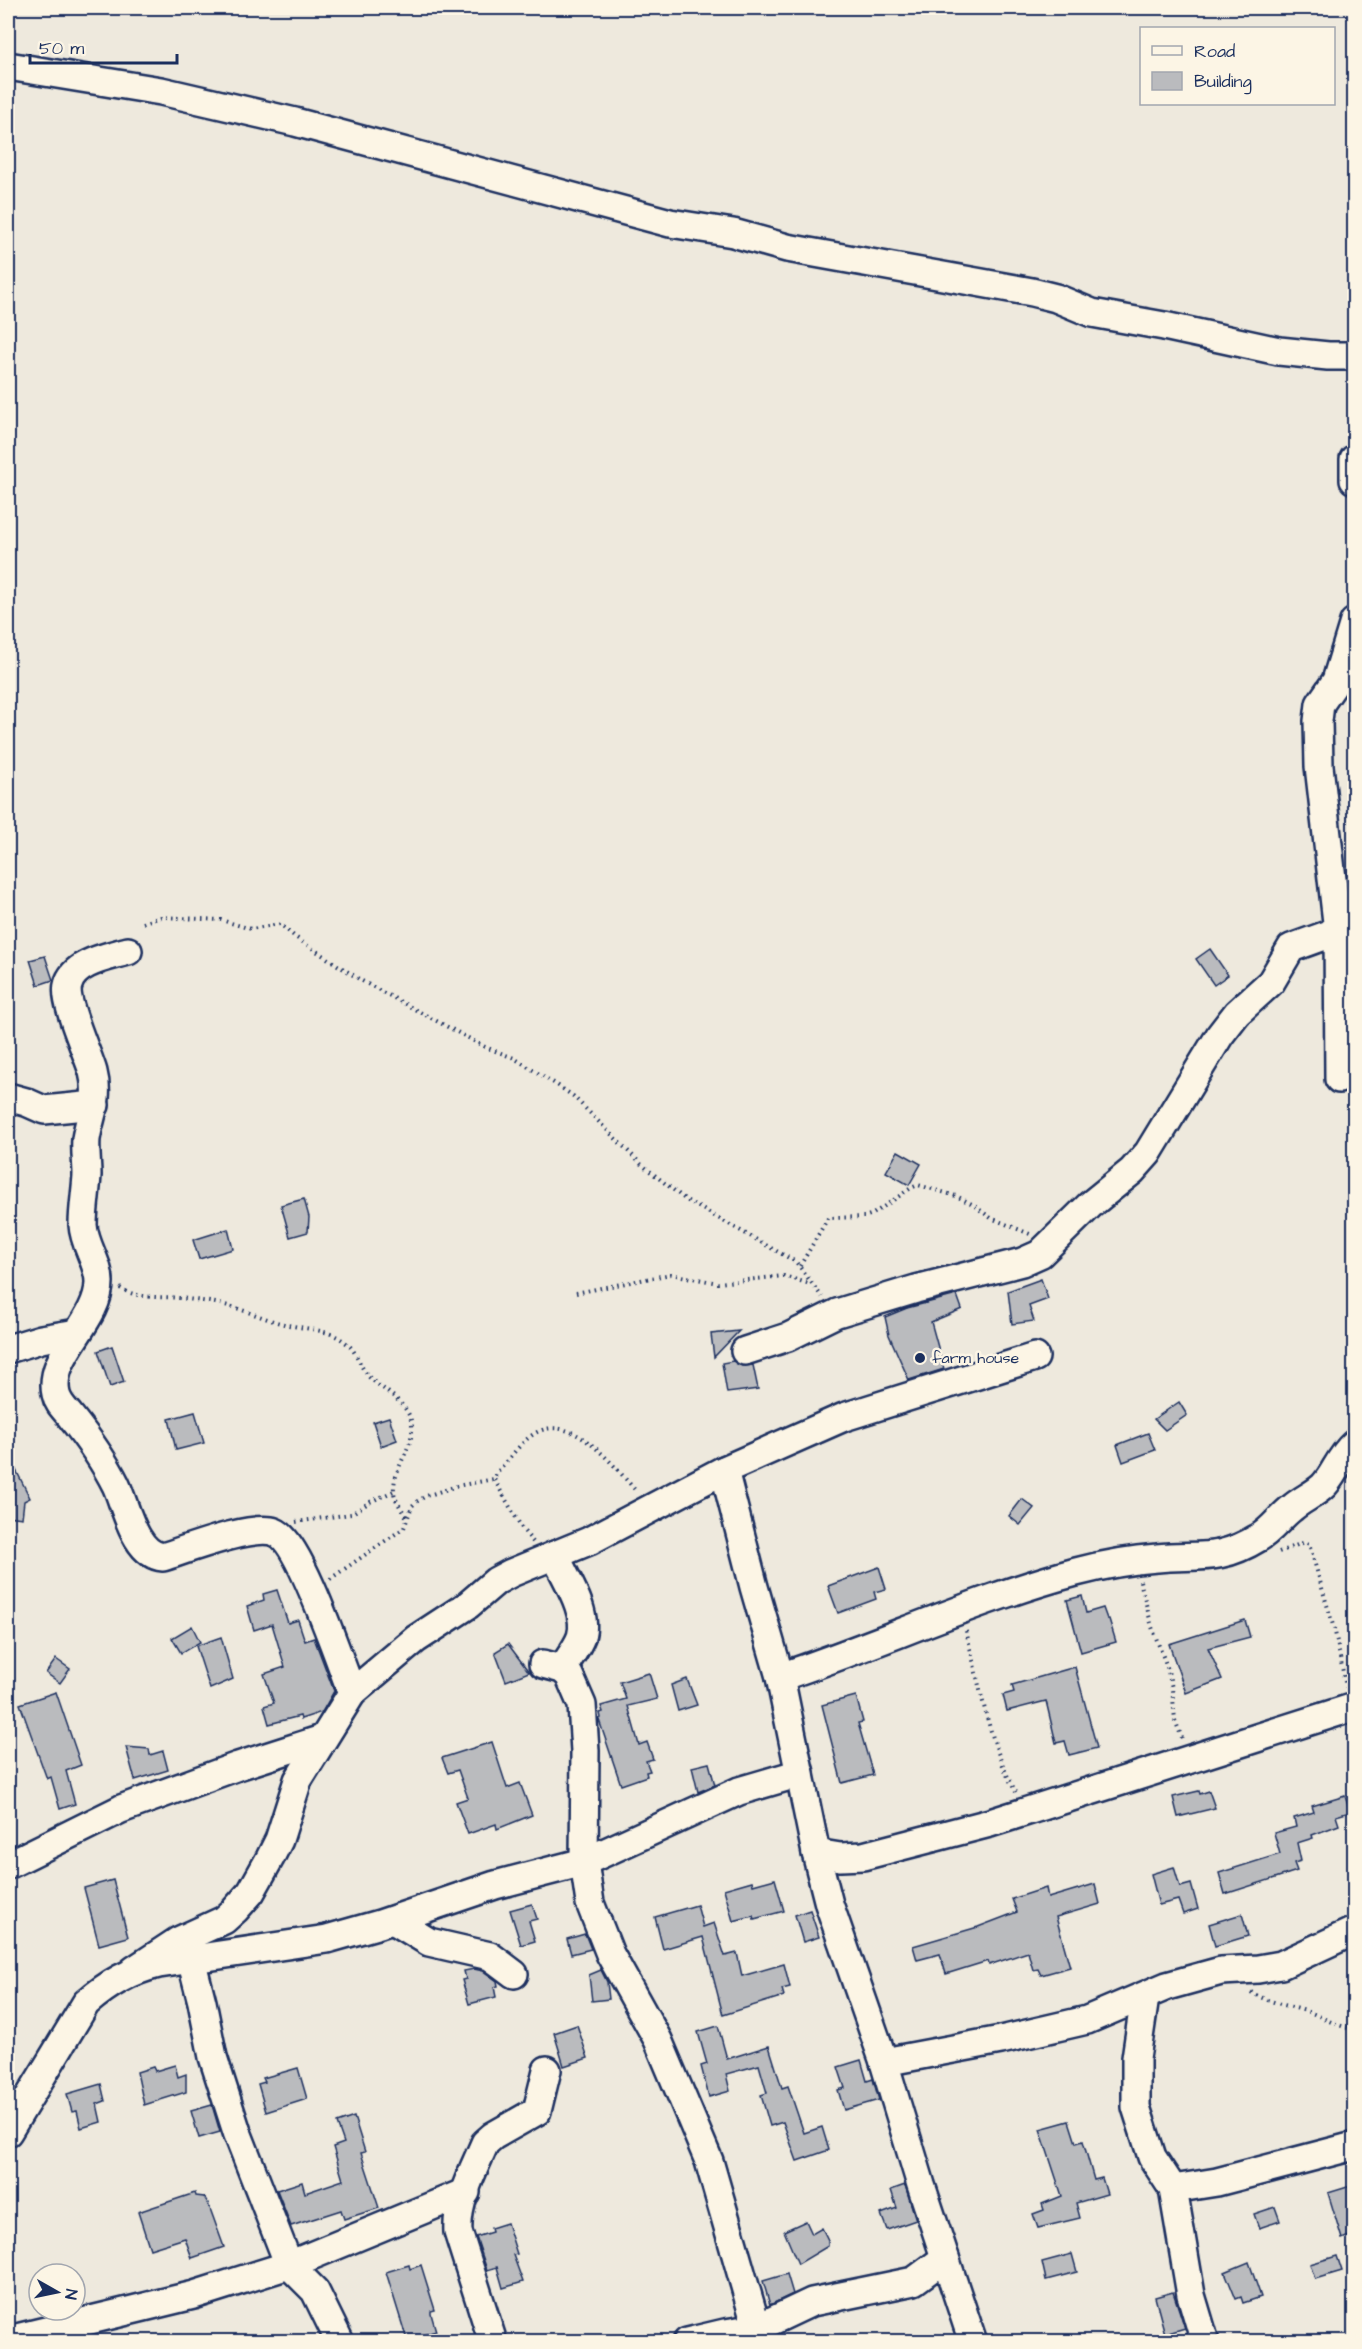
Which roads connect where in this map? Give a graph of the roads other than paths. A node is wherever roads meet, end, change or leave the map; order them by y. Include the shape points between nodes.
1 (8, 66) edge
2 (1354, 356) edge
3 (1354, 459) edge
4 (1354, 480) edge
5 (1354, 622) edge
6 (1345, 688) edge
7 (1338, 931) junction
8 (128, 951) dead end
9 (1339, 1079) dead end
10 (8, 1097) edge
11 (95, 1105) junction
12 (77, 1333) junction
13 (8, 1349) edge
14 (745, 1351) dead end
15 (1035, 1357) dead end
16 (1354, 1444) edge
17 (724, 1470) junction
18 (552, 1556) junction
19 (780, 1677) junction
20 (352, 1693) junction
21 (1353, 1707) edge
22 (322, 1739) junction
23 (800, 1773) junction
24 (816, 1853) junction
25 (584, 1862) junction
26 (8, 1865) edge
27 (393, 1920) junction
28 (1354, 1931) edge
29 (191, 1959) junction
30 (134, 1970) junction
31 (514, 1974) dead end
32 (1145, 1997) junction
33 (884, 2062) junction
34 (547, 2070) dead end
35 (8, 2132) edge
36 (1354, 2146) edge
37 (1173, 2189) junction
38 (466, 2192) junction
39 (945, 2258) junction
40 (289, 2265) junction
41 (757, 2328) junction
42 (8, 2340) edge
43 (340, 2342) edge
44 (493, 2342) edge
45 (687, 2342) edge
46 (973, 2342) edge
47 (1204, 2342) edge

1 - 2 street via 161,91 295,122 659,220 733,233 787,248 1032,292 1092,313 1279,351
3 - 4 street
5 - 6 street
6 - 7 street via 1320,704 1319,766
7 - 9 street
7 - 14 street via 1292,948 1266,988 1237,1013 1220,1035 1148,1153 1040,1254 837,1313 788,1337
8 - 11 street via 94,960 75,973 67,988 93,1074
10 - 11 street via 44,1110
11 - 12 street via 85,1152 83,1229 99,1278 92,1312
12 - 13 street
12 - 20 street via 58,1370 56,1396 115,1484 142,1546 163,1557 250,1531 275,1532 289,1544 312,1592
15 - 17 street via 844,1417
16 - 19 street via 1322,1488 1290,1509 1259,1538 1229,1552 1209,1557 1135,1560 1074,1572
17 - 18 street
17 - 19 street
18 - 20 street via 496,1581 416,1639
18 - 25 street via 584,1621 580,1640 553,1667 574,1683 582,1705
19 - 23 street
20 - 22 street
21 - 24 street via 1028,1812 863,1856
22 - 26 street via 121,1809
22 - 30 street via 298,1780 279,1840 251,1892 224,1920 178,1941
23 - 24 street
23 - 25 street via 739,1791
24 - 33 street via 829,1904
25 - 27 street via 495,1885
25 - 41 street via 590,1903 610,1954 658,2040 709,2161
27 - 29 street via 327,1939
27 - 31 street via 429,1942 490,1956
28 - 32 street via 1281,1965 1221,1971 1167,1986
29 - 30 street
29 - 40 street via 213,2057 237,2132
30 - 35 street via 86,2003
32 - 33 street via 1087,2020
32 - 37 street via 1136,2058 1136,2107 1152,2157
33 - 39 street
34 - 38 street via 537,2111 489,2139
36 - 37 street via 1217,2182
37 - 47 street via 1191,2295
38 - 40 street
38 - 44 street via 457,2218 458,2232
39 - 41 street via 914,2281 812,2302
39 - 46 street
40 - 42 street via 194,2295
40 - 43 street via 315,2291
41 - 45 street

